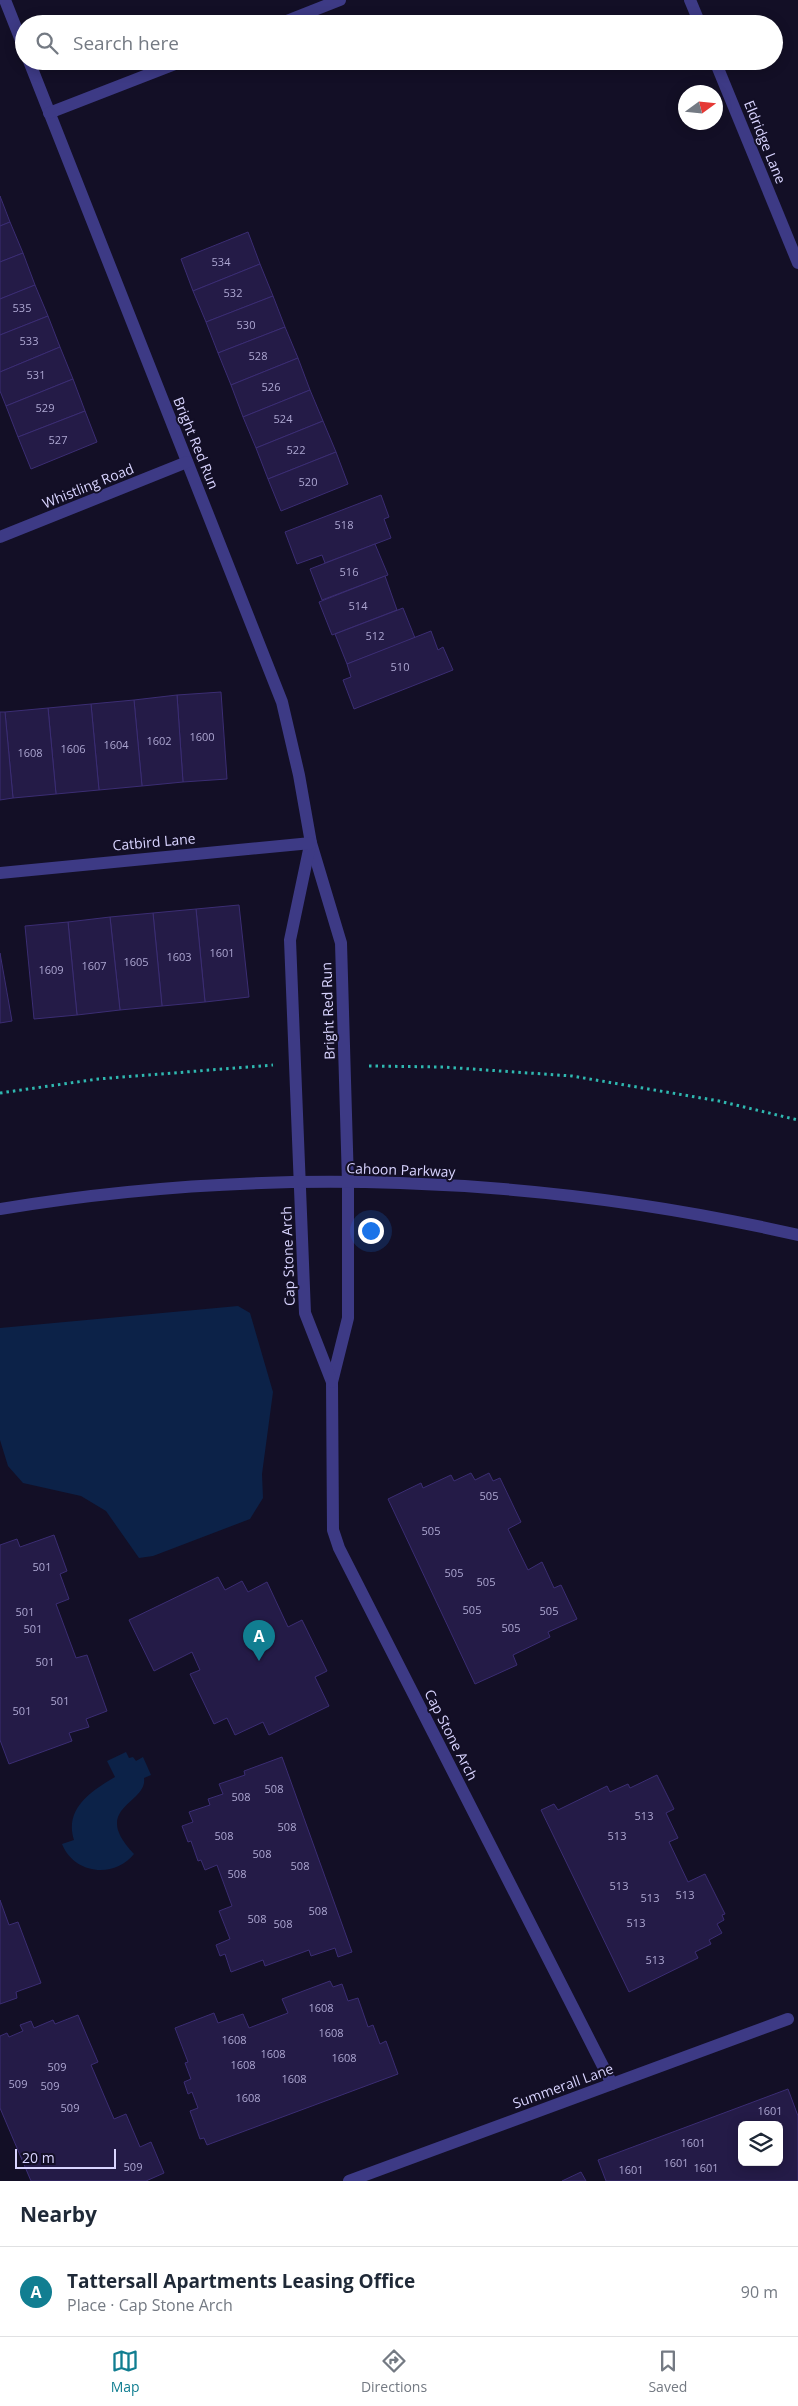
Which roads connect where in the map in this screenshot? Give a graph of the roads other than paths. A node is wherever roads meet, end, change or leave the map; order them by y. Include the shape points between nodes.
1 (5, 0) edge
2 (340, 0) edge
3 (690, 0) edge
4 (302, 15) edge
5 (696, 15) edge
6 (15, 25) edge
7 (32, 70) edge
8 (160, 70) edge
9 (719, 70) edge
10 (49, 113) junction
11 (798, 262) edge
12 (187, 462) junction
13 (0, 538) edge
14 (311, 843) junction
15 (0, 872) edge
16 (300, 1183) junction
17 (348, 1183) junction
18 (0, 1209) edge
19 (798, 1235) edge
20 (332, 1382) junction
21 (788, 2019) dead end
22 (612, 2084) junction
23 (349, 2181) edge

1 - 6 street
2 - 4 street
3 - 5 street
7 - 10 street, Bright Red Run
8 - 10 street
9 - 11 street, Eldridge Lane
10 - 12 street, Bright Red Run
12 - 13 street, Whistling Road
12 - 14 street, Bright Red Run via 282,702
14 - 15 street, Catbird Lane
14 - 16 street, Bright Red Run via 290,940
14 - 17 street, Bright Red Run via 341,943
16 - 17 street, Cahoon Parkway
16 - 18 street, Cahoon Parkway via 166,1189
16 - 20 street, Cap Stone Arch via 305,1313
17 - 19 street, Cahoon Parkway via 418,1184 596,1198 717,1216
17 - 20 street, Cap Stone Arch via 348,1318
20 - 22 street, Cap Stone Arch via 332,1511 339,1548
21 - 22 street, Summerall Lane
22 - 23 street, Summerall Lane

